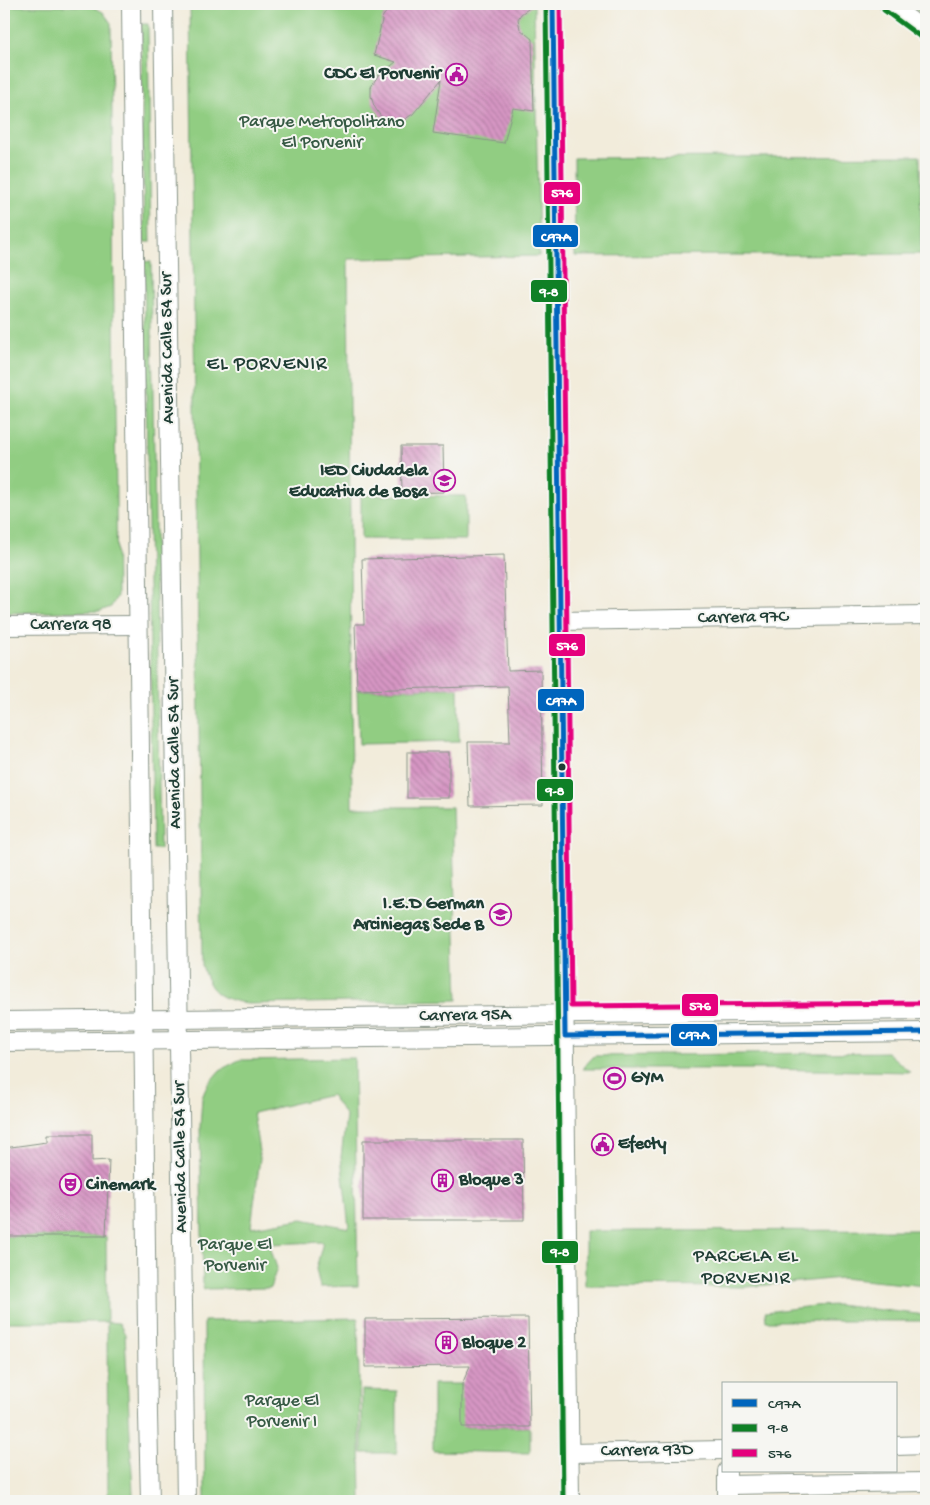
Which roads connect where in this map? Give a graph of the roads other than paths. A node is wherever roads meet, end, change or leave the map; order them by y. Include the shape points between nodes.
1 (131, 4) edge
2 (163, 4) edge
3 (553, 4) edge
4 (889, 5) edge
5 (926, 32) edge
6 (926, 615) edge
7 (560, 621) junction
8 (138, 625) junction
9 (4, 626) edge
10 (926, 1010) edge
11 (564, 1014) junction
12 (179, 1019) junction
13 (143, 1020) junction
14 (4, 1022) edge
15 (926, 1032) edge
16 (565, 1036) junction
17 (179, 1040) junction
18 (143, 1041) junction
19 (4, 1042) edge
20 (926, 1445) edge
21 (898, 1446) edge
22 (722, 1450) edge
23 (570, 1453) junction
24 (926, 1482) edge
25 (727, 1486) edge
26 (150, 1501) edge
27 (186, 1501) edge
28 (570, 1501) edge

1 - 8 street, Avenida Calle 54 Sur
2 - 12 street, Avenida Calle 54 Sur
3 - 7 street
4 - 5 street
6 - 7 street, Carrera 97C
7 - 11 street
8 - 9 street, Carrera 98
8 - 13 street, Avenida Calle 54 Sur
10 - 11 street, Carrera 95A
11 - 12 street, Carrera 95A
11 - 16 street
12 - 13 street, Carrera 95A
12 - 17 street, Avenida Calle 54 Sur
13 - 14 street, Carrera 95A
13 - 18 street, Avenida Calle 54 Sur
15 - 16 street, Carrera 95A
16 - 17 street, Carrera 95A
16 - 23 street
17 - 18 street, Carrera 95A
17 - 27 street, Avenida Calle 54 Sur
18 - 19 street, Carrera 95A
18 - 26 street, Avenida Calle 54 Sur
20 - 21 street
22 - 23 street, Carrera 93D
23 - 28 street
24 - 25 street

